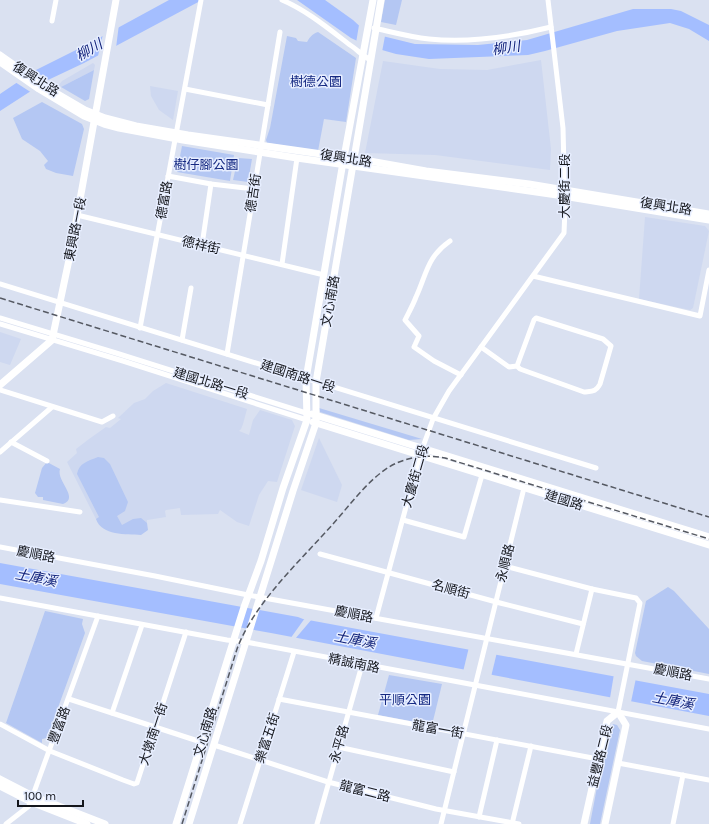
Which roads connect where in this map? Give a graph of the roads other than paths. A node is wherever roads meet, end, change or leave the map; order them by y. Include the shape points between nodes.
1 (56, 0) edge
2 (116, 0) edge
3 (282, 0) edge
4 (373, 0) edge
5 (381, 0) edge
6 (548, 0) edge
7 (201, 1) edge
8 (52, 21) dead end
9 (368, 28) junction
10 (551, 28) junction
11 (376, 30) junction
12 (280, 32) dead end
13 (0, 55) edge
14 (363, 57) junction
15 (370, 60) junction
16 (0, 62) edge
17 (23, 75) junction
18 (185, 89) junction
19 (268, 105) junction
20 (95, 118) junction
21 (177, 136) junction
22 (260, 149) junction
23 (297, 158) junction
24 (344, 161) junction
25 (354, 162) junction
26 (168, 176) junction
27 (211, 184) junction
28 (254, 189) junction
29 (564, 193) junction
30 (709, 214) edge
31 (78, 215) junction
32 (709, 220) edge
33 (158, 235) junction
34 (450, 241) dead end
35 (202, 245) junction
36 (243, 255) junction
37 (282, 264) junction
38 (709, 270) edge
39 (324, 275) junction
40 (533, 276) junction
41 (0, 284) edge
42 (191, 288) dead end
43 (60, 303) junction
44 (0, 318) edge
45 (0, 324) edge
46 (140, 328) junction
47 (52, 337) junction
48 (182, 340) junction
49 (481, 347) junction
50 (227, 354) junction
51 (517, 366) junction
52 (461, 375) junction
53 (306, 379) junction
54 (316, 382) junction
55 (0, 385) edge
56 (0, 390) edge
57 (52, 407) junction
58 (113, 416) dead end
59 (307, 416) junction
60 (315, 419) junction
61 (433, 419) junction
62 (11, 442) junction
63 (0, 452) edge
64 (421, 452) junction
65 (47, 462) dead end
66 (596, 468) dead end
67 (482, 475) junction
68 (524, 488) junction
69 (0, 500) edge
70 (80, 512) dead end
71 (403, 520) junction
72 (709, 537) edge
73 (709, 545) edge
74 (0, 547) edge
75 (320, 554) dead end
76 (505, 566) junction
77 (389, 573) junction
78 (592, 589) junction
79 (248, 595) junction
80 (260, 597) junction
81 (0, 598) edge
82 (496, 601) junction
83 (98, 616) junction
84 (376, 618) junction
85 (583, 624) junction
86 (142, 625) junction
87 (186, 632) junction
88 (487, 638) junction
89 (234, 640) junction
90 (246, 642) junction
91 (294, 652) junction
92 (576, 654) junction
93 (628, 664) junction
94 (362, 665) junction
95 (709, 679) edge
96 (475, 686) junction
97 (69, 699) junction
98 (279, 699) junction
99 (348, 712) junction
100 (618, 712) junction
101 (112, 713) junction
102 (0, 724) edge
103 (155, 727) junction
104 (709, 729) edge
105 (464, 734) junction
106 (497, 740) junction
107 (202, 742) junction
108 (214, 745) junction
109 (531, 746) junction
110 (338, 747) junction
111 (50, 751) junction
112 (598, 759) junction
113 (260, 760) junction
114 (618, 763) junction
115 (454, 772) junction
116 (683, 775) junction
117 (0, 779) edge
118 (709, 780) edge
119 (328, 782) junction
120 (0, 786) edge
121 (32, 799) junction
122 (445, 811) junction
123 (479, 817) junction
124 (512, 823) edge
125 (6, 824) edge
126 (87, 824) edge
127 (106, 824) edge
128 (176, 824) edge
129 (189, 824) edge
130 (240, 824) edge
131 (317, 824) edge
132 (441, 824) edge
133 (520, 824) edge
134 (584, 824) edge
135 (605, 824) edge
136 (673, 824) edge

1 - 8 street
2 - 20 main road, 東興路一段
3 - 14 street via 327,28
4 - 9 main road, 文心南路
5 - 11 main road, 文心南路
6 - 10 street, 大慶街二段
7 - 18 street, 德富路
9 - 11 street
9 - 14 main road, 文心南路
10 - 11 street via 471,40 429,39
10 - 29 street, 大慶街二段 via 563,128
11 - 15 main road, 文心南路
12 - 19 street, 德吉街
13 - 17 main road, 復興北路
14 - 15 street
14 - 24 main road, 文心南路
15 - 25 main road, 文心南路
16 - 17 main road, 復興北路
17 - 20 main road, 復興北路
18 - 19 street
18 - 21 street, 德富路
19 - 22 street, 德吉街
20 - 21 main road, 復興北路
20 - 31 main road, 東興路一段
21 - 22 main road, 復興北路
21 - 26 street, 德富路
22 - 23 main road, 復興北路
22 - 24 main road, 復興北路
22 - 28 street, 德吉街
23 - 24 main road, 復興北路
23 - 37 street
24 - 25 main road, 復興北路
24 - 39 main road, 文心南路
25 - 29 main road, 復興北路 via 529,184
25 - 54 main road, 文心南路
26 - 27 street
26 - 33 street, 德富路
27 - 28 street
27 - 35 street
28 - 36 street, 德吉街
29 - 30 main road, 復興北路
29 - 32 main road, 復興北路
29 - 40 street, 大慶街二段 via 564,232
31 - 33 street, 德祥街
31 - 43 main road, 東興路一段
33 - 35 street, 德祥街
33 - 46 street, 德富路
34 - 52 street via 432,258 405,320 419,336 414,347
35 - 36 street, 德祥街
36 - 37 street, 德祥街
36 - 50 street, 德吉街
37 - 39 street, 德祥街
38 - 40 street via 700,316
39 - 53 main road, 文心南路
40 - 49 street, 大慶街二段
41 - 43 street, 建國南路一段
42 - 48 street
43 - 46 street, 建國南路一段
43 - 47 main road, 東興路一段
44 - 47 street, 建國北路一段
45 - 47 street, 建國北路一段
46 - 48 street, 建國南路一段
47 - 55 main road
47 - 59 street, 建國北路一段
48 - 50 street, 建國南路一段
49 - 51 street via 509,367
49 - 52 street, 大慶街二段
50 - 53 street, 建國南路一段
51 - 51 street via 536,318 604,339 611,346 600,384 594,391 584,392
52 - 61 street, 大慶街二段
53 - 54 street, 建國南路一段
53 - 59 main road, 文心南路
54 - 60 main road, 文心南路
54 - 61 street, 建國南路一段
56 - 57 street
57 - 58 street via 102,422
57 - 62 street
59 - 60 main road, 建國北路一段
59 - 79 main road, 文心南路
60 - 64 main road, 建國北路一段
60 - 80 main road, 文心南路
61 - 64 street, 大慶街二段
61 - 66 street, 建國南路一段
62 - 63 street
62 - 65 street
64 - 67 main road, 建國路
64 - 71 street, 大慶街二段
64 - 72 main road, 建國路
67 - 68 main road, 建國路
67 - 71 street via 464,537
68 - 73 main road, 建國路
68 - 76 street, 永順路
69 - 70 street
71 - 77 street, 大慶街二段
74 - 79 street, 慶順路
75 - 77 street, 名順街
76 - 78 street
76 - 82 street, 永順路
77 - 82 street, 名順街
77 - 84 street, 大慶街二段
78 - 85 street
78 - 93 street via 636,598 640,603
79 - 80 street, 慶順路
79 - 89 main road, 文心南路
80 - 84 street, 慶順路
80 - 90 main road, 文心南路
81 - 83 street, 精誠南路
82 - 85 street, 名順街
82 - 88 street, 永順路
83 - 86 street, 精誠南路
83 - 97 street, 豐富路
84 - 88 street, 慶順路
85 - 92 street
86 - 87 street, 精誠南路
86 - 101 street
87 - 89 street, 精誠南路
87 - 103 street, 大墩南一街
88 - 92 street, 慶順路
88 - 96 street, 永順路
89 - 90 street, 精誠南路
89 - 107 main road, 文心南路
90 - 91 street, 精誠南路
90 - 108 main road, 文心南路
91 - 94 street, 精誠南路
91 - 98 street, 樂富五街
92 - 93 street, 慶順路
93 - 95 street, 慶順路
93 - 100 street
94 - 96 street, 精誠南路
94 - 99 street, 永平路
96 - 100 street, 精誠南路
96 - 105 street
97 - 101 street
97 - 111 street, 豐富路
98 - 99 street, 龍富一街
98 - 113 street, 樂富五街
99 - 105 street, 龍富一街
99 - 110 street, 永平路
100 - 104 street, 精誠南路
100 - 112 main road, 益豐路二段 via 606,721
100 - 114 main road, 益豐路二段 via 626,725
101 - 103 street
102 - 111 street, 大墩南一街
103 - 107 street
103 - 111 street, 大墩南一街 via 137,783 134,784
105 - 106 street, 龍富一街
105 - 115 street
106 - 109 street, 龍富一街
106 - 123 street
107 - 128 main road, 文心南路
108 - 113 street, 龍富二路
108 - 129 main road, 文心南路
109 - 112 street, 龍富一街
109 - 124 street
110 - 115 street
110 - 119 street, 永平路
111 - 121 street, 豐富路
112 - 134 main road, 益豐路二段
113 - 119 street, 龍富二路
113 - 130 street, 樂富五街
114 - 116 street
114 - 135 main road, 益豐路二段
115 - 122 street
116 - 118 street
116 - 136 street
117 - 121 main road
119 - 122 street, 龍富二路
119 - 131 street, 永平路
120 - 121 main road
121 - 125 street, 豐富路 via 27,808
121 - 126 main road
121 - 127 main road
122 - 123 street, 龍富二路
122 - 132 street
123 - 124 street, 龍富二路
124 - 133 street, 龍富二路

